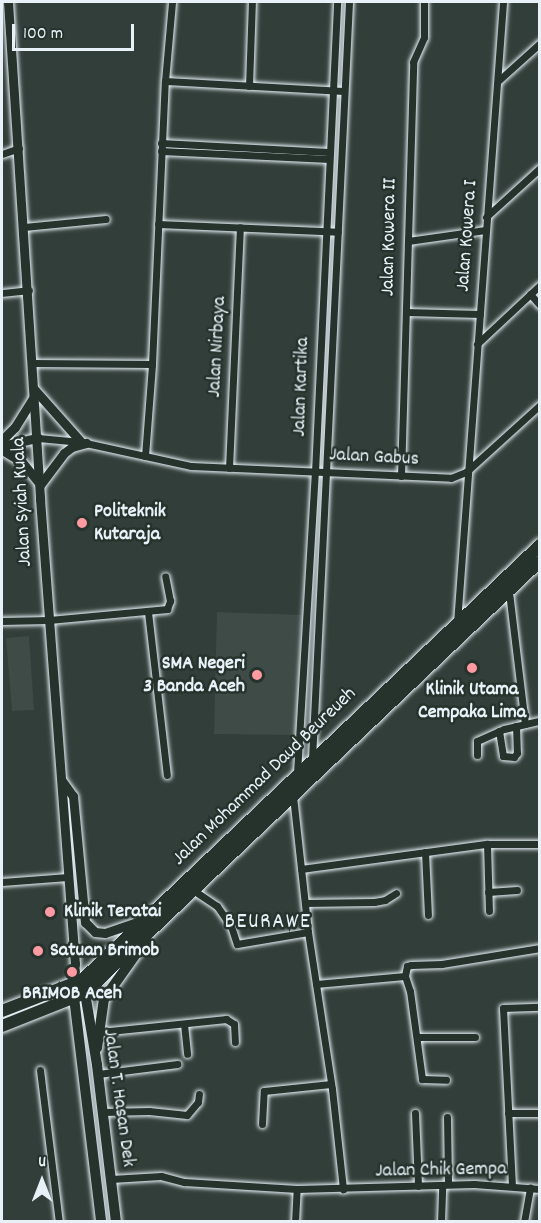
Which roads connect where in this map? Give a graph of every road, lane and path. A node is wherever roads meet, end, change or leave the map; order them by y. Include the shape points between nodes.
1 (8, 2) edge
2 (172, 2) edge
3 (252, 2) edge
4 (337, 2) edge
5 (349, 2) edge
6 (424, 2) edge
7 (503, 2) edge
8 (540, 44) edge
9 (165, 81) junction
10 (498, 81) junction
11 (249, 86) junction
12 (333, 90) junction
13 (344, 91) junction
14 (161, 143) junction
15 (19, 148) junction
16 (161, 151) junction
17 (2, 154) edge
18 (329, 155) junction
19 (540, 168) edge
20 (486, 217) junction
21 (106, 219) dead end
22 (158, 224) junction
23 (24, 227) junction
24 (240, 227) junction
25 (485, 230) junction
26 (326, 231) junction
27 (338, 232) junction
28 (408, 241) junction
29 (540, 285) edge
30 (29, 290) junction
31 (2, 293) edge
32 (530, 294) junction
33 (540, 305) edge
34 (405, 312) junction
35 (480, 314) junction
36 (477, 344) junction
37 (320, 360) junction
38 (331, 362) junction
39 (33, 363) junction
40 (152, 364) junction
41 (34, 392) junction
42 (540, 405) edge
43 (38, 438) junction
44 (2, 440) edge
45 (84, 443) junction
46 (2, 448) edge
47 (145, 456) junction
48 (229, 468) junction
49 (315, 472) junction
50 (466, 472) junction
51 (327, 473) junction
52 (401, 476) junction
53 (40, 485) junction
54 (540, 544) edge
55 (540, 561) edge
56 (165, 576) dead end
57 (509, 592) junction
58 (148, 612) junction
59 (49, 620) junction
60 (2, 621) edge
61 (457, 623) junction
62 (540, 721) edge
63 (525, 724) junction
64 (516, 726) junction
65 (499, 731) junction
66 (477, 755) dead end
67 (312, 759) junction
68 (297, 773) junction
69 (167, 775) dead end
70 (62, 781) junction
71 (293, 796) junction
72 (486, 844) junction
73 (540, 844) edge
74 (425, 852) junction
75 (301, 869) junction
76 (68, 876) junction
77 (2, 882) edge
78 (193, 890) junction
79 (517, 890) dead end
80 (488, 892) junction
81 (396, 893) dead end
82 (305, 903) junction
83 (489, 911) dead end
84 (428, 915) dead end
85 (164, 917) junction
86 (144, 920) junction
87 (308, 932) junction
88 (540, 948) edge
89 (405, 976) junction
90 (77, 982) junction
91 (316, 984) junction
92 (80, 996) junction
93 (540, 1007) edge
94 (2, 1011) edge
95 (184, 1024) junction
96 (2, 1026) edge
97 (100, 1032) junction
98 (417, 1037) junction
99 (475, 1037) dead end
100 (235, 1042) dead end
101 (187, 1054) dead end
102 (96, 1057) junction
103 (177, 1064) dead end
104 (40, 1070) dead end
105 (98, 1074) junction
106 (446, 1080) dead end
107 (331, 1084) junction
108 (199, 1094) dead end
109 (103, 1112) junction
110 (415, 1113) dead end
111 (508, 1113) junction
112 (540, 1113) edge
113 (447, 1117) dead end
114 (262, 1124) dead end
115 (111, 1179) junction
116 (445, 1184) junction
117 (418, 1186) junction
118 (512, 1186) junction
119 (530, 1188) junction
120 (540, 1189) edge
121 (297, 1190) junction
122 (343, 1190) junction
123 (59, 1221) edge
124 (101, 1221) edge
125 (116, 1221) edge
126 (295, 1221) edge
127 (441, 1221) edge
128 (524, 1221) edge

1 - 15 main road, Jalan Syiah Kuala
2 - 9 street
3 - 11 street
4 - 12 street, Jalan Kartika
5 - 13 street, Jalan Kartika
6 - 28 street, Jalan Kowera II via 424,37 413,62
7 - 10 street, Jalan Kowera I
8 - 10 street
9 - 11 street
9 - 14 street
10 - 20 street, Jalan Kowera I
11 - 12 street
12 - 13 street
12 - 18 street, Jalan Kartika
13 - 27 street, Jalan Kartika
14 - 16 street
14 - 18 street
15 - 17 street
15 - 23 main road, Jalan Syiah Kuala
16 - 18 street
16 - 22 street
18 - 26 street, Jalan Kartika
19 - 20 street
20 - 25 street, Jalan Kowera I
21 - 23 street
22 - 24 street
22 - 40 street
23 - 30 main road, Jalan Syiah Kuala
24 - 26 street
24 - 48 street, Jalan Nirbaya
25 - 28 street
25 - 35 street, Jalan Kowera I
26 - 27 street
26 - 37 street, Jalan Kartika
27 - 38 street, Jalan Kartika
28 - 34 street, Jalan Kowera II
29 - 32 street
30 - 31 street
30 - 39 main road, Jalan Syiah Kuala
32 - 33 street
32 - 36 street
34 - 35 street
34 - 52 street, Jalan Kowera II
35 - 36 street, Jalan Kowera I
36 - 50 street, Jalan Kowera I
37 - 38 street
37 - 49 street, Jalan Kartika
38 - 51 street, Jalan Kartika
39 - 40 street
39 - 41 main road, Jalan Syiah Kuala
40 - 47 street
41 - 43 main road, Jalan Syiah Kuala
41 - 44 main road via 15,427
41 - 45 main road
42 - 50 street
43 - 45 street, Jalan Gabus
43 - 46 main road
43 - 53 main road, Jalan Syiah Kuala
45 - 47 street, Jalan Gabus
45 - 53 main road via 64,453
46 - 53 main road via 22,462
47 - 48 street, Jalan Gabus via 191,466
48 - 49 street, Jalan Gabus
49 - 51 street, Jalan Gabus
49 - 68 street, Jalan Kartika
50 - 52 street, Jalan Gabus via 451,478
50 - 61 street, Jalan Kowera I
51 - 52 street, Jalan Gabus
51 - 67 street, Jalan Kartika
53 - 59 main road, Jalan Syiah Kuala
54 - 61 highway, Jalan Mohammad Daud Beureueh
55 - 57 highway, Jalan Mohammad Daud Beureueh
56 - 58 street via 169,606
57 - 63 street
57 - 71 highway, Jalan Mohammad Daud Beureueh
58 - 59 street
58 - 69 street
59 - 60 street
59 - 70 main road, Jalan Syiah Kuala
61 - 67 highway, Jalan Mohammad Daud Beureueh
62 - 63 street
63 - 64 street
64 - 65 street
64 - 65 street via 514,757 502,754
65 - 66 street via 477,741
67 - 68 highway, Jalan Mohammad Daud Beureueh
68 - 86 highway, Jalan Mohammad Daud Beureueh
70 - 76 main road, Jalan Syiah Kuala
70 - 86 main road via 73,796 85,922 95,932 105,933
71 - 75 street
71 - 78 highway, Jalan Mohammad Daud Beureueh
72 - 73 street
72 - 74 street
72 - 80 street
74 - 75 street
74 - 84 street
75 - 82 street
76 - 77 street
76 - 90 main road, Jalan Syiah Kuala
78 - 85 highway, Jalan Mohammad Daud Beureueh
78 - 87 street via 216,906 231,926 237,944
79 - 80 street
80 - 83 street
81 - 82 street via 374,902
82 - 87 street
85 - 92 highway, Jalan Mohammad Daud Beureueh
85 - 97 main road via 104,999
86 - 90 highway, Jalan Mohammad Daud Beureueh
87 - 91 street
88 - 89 street via 442,964 411,965 407,966
89 - 91 street
89 - 98 street
90 - 92 main road, Jalan T. Hasan Dek
90 - 94 highway, Jalan Mohammad Daud Beureueh
91 - 107 street
92 - 96 highway, Jalan Mohammad Daud Beureueh
92 - 102 main road, Jalan T. Hasan Dek
92 - 124 main road, Jalan T. Hasan Dek
93 - 111 street via 503,1008
95 - 97 street
95 - 100 street via 230,1020 234,1024
95 - 101 street
97 - 102 main road
98 - 99 street
98 - 106 street via 422,1079
102 - 105 main road, Jalan T. Hasan Dek
103 - 105 street
104 - 123 street
105 - 109 main road, Jalan T. Hasan Dek
107 - 114 street via 264,1091
107 - 122 street
108 - 109 street via 198,1102 187,1115
109 - 115 main road, Jalan T. Hasan Dek
110 - 117 street
111 - 112 street
111 - 118 street
113 - 116 street
115 - 121 street, Jalan Chik Gempa via 161,1176 206,1184
115 - 125 main road, Jalan T. Hasan Dek
116 - 117 street, Jalan Chik Gempa
116 - 118 street, Jalan Chik Gempa
116 - 127 street
117 - 122 street, Jalan Chik Gempa
118 - 119 street, Jalan Chik Gempa
119 - 120 street, Jalan Chik Gempa
119 - 128 street
121 - 122 street, Jalan Chik Gempa
121 - 126 street

